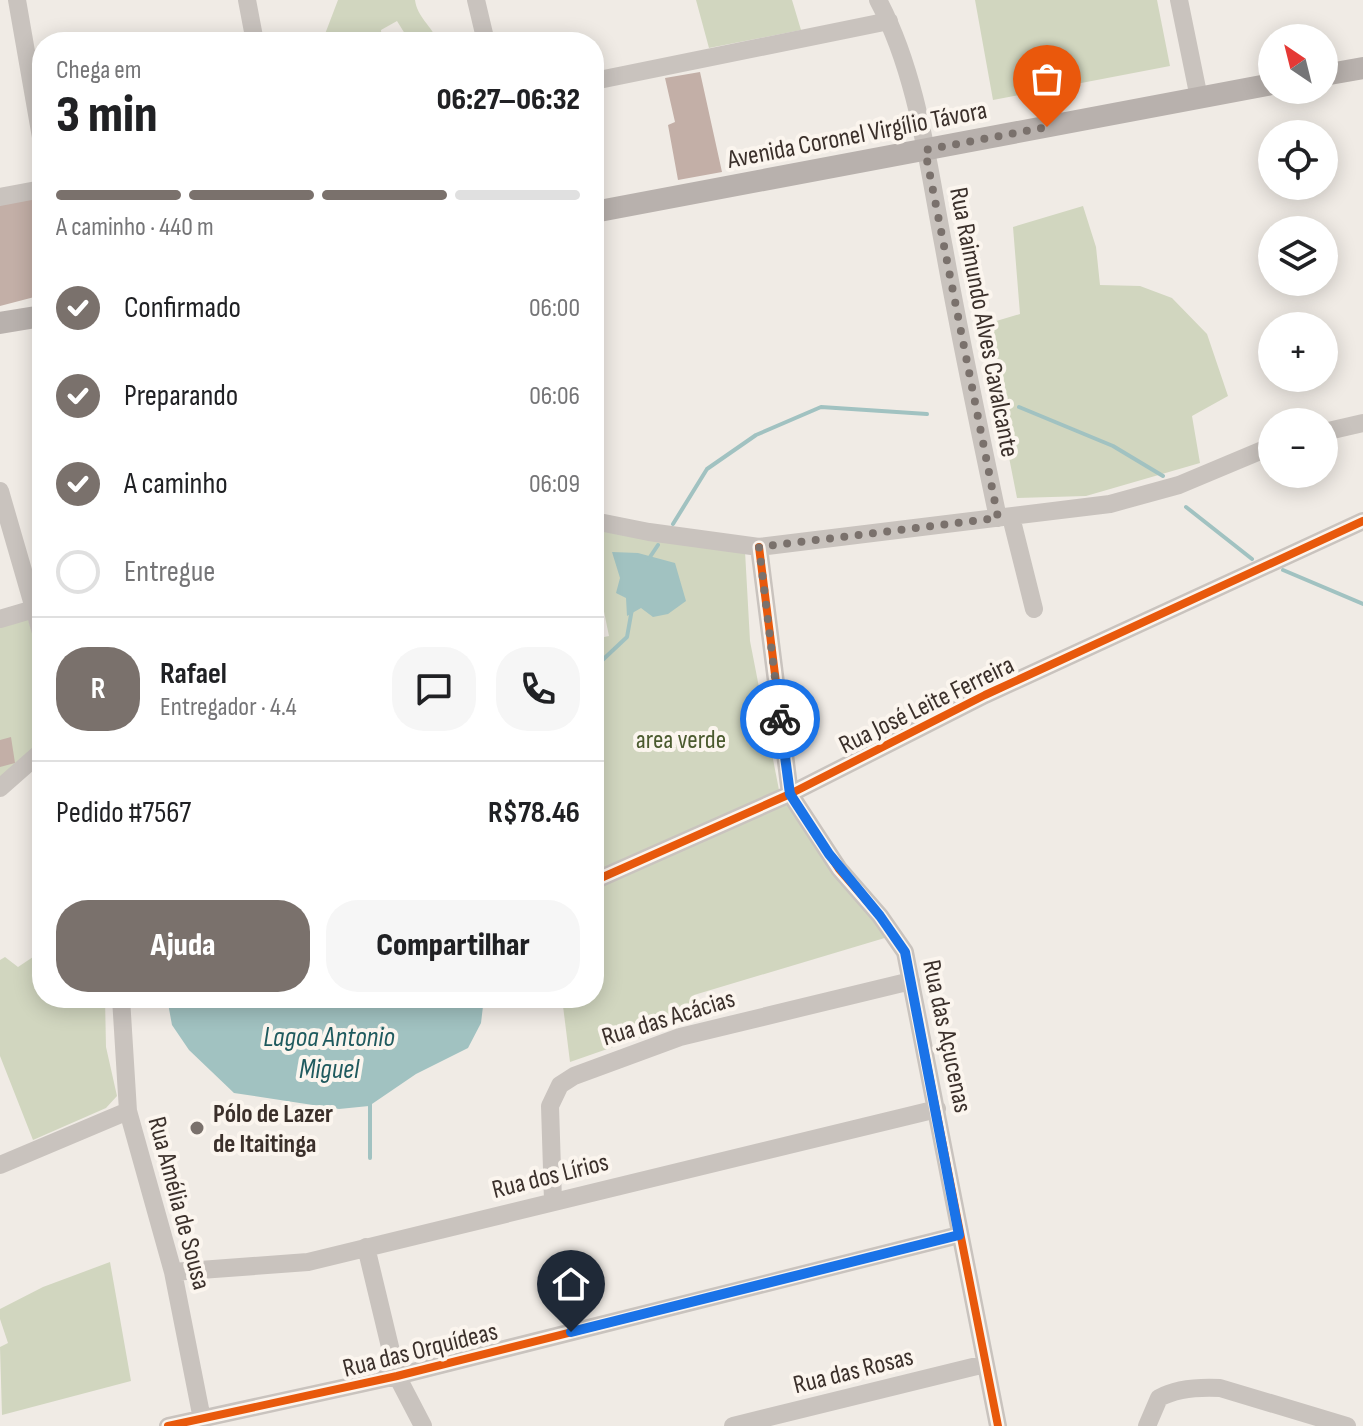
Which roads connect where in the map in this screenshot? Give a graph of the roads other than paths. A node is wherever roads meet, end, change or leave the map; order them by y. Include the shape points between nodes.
1 (17, 0) edge
2 (247, 0) edge
3 (476, 0) edge
4 (878, 0) edge
5 (1179, 0) edge
6 (889, 21) junction
7 (253, 32) edge
8 (484, 32) edge
9 (1363, 68) edge
10 (1338, 72) edge
11 (604, 79) edge
12 (32, 86) edge
13 (1258, 87) edge
14 (1199, 98) junction
15 (925, 150) junction
16 (32, 191) edge
17 (0, 197) edge
18 (604, 210) edge
19 (32, 318) edge
20 (0, 323) edge
21 (1363, 423) edge
22 (1338, 429) edge
23 (1258, 452) edge
24 (0, 491) edge
25 (1004, 517) junction
26 (1363, 521) edge
27 (604, 523) edge
28 (759, 547) junction
29 (32, 602) edge
30 (1034, 609) dead end
31 (32, 610) edge
32 (0, 619) edge
33 (32, 760) edge
34 (0, 788) edge
35 (790, 794) junction
36 (604, 877) edge
37 (911, 981) junction
38 (122, 1008) edge
39 (937, 1109) junction
40 (128, 1111) junction
41 (0, 1165) edge
42 (553, 1201) junction
43 (959, 1235) junction
44 (366, 1247) junction
45 (173, 1272) junction
46 (985, 1364) junction
47 (397, 1376) junction
48 (202, 1419) junction
49 (746, 1425) edge
50 (168, 1426) edge
51 (423, 1426) edge
52 (998, 1426) edge
53 (1147, 1426) edge
54 (1347, 1426) edge

1 - 12 street
2 - 7 street
3 - 8 street
4 - 6 street, Rua Raimundo Alves Cavalcante
5 - 14 street
6 - 11 street
6 - 15 street, Rua Raimundo Alves Cavalcante
9 - 10 main road
13 - 14 main road, Avenida Coronel Virgílio Távora
14 - 15 main road, Avenida Coronel Virgílio Távora
15 - 18 main road, Avenida Coronel Virgílio Távora
15 - 25 street, Rua Raimundo Alves Cavalcante
16 - 17 street
19 - 20 main road
21 - 22 street
23 - 25 street via 1141,498
24 - 29 street
25 - 28 street
25 - 30 street, Rua Raimundo Alves Cavalcante
26 - 35 street, Rua José Leite Ferreira via 985,695
27 - 28 street
28 - 35 street, Rua das Açucenas
31 - 32 street
33 - 34 street
35 - 36 street, Rua José Leite Ferreira
35 - 37 street, Rua das Açucenas via 839,869 898,941
37 - 39 street, Rua das Açucenas
37 - 42 street, Rua das Acácias via 680,1037 574,1076 560,1085 550,1106
38 - 40 street, Rua Amélia de Sousa
39 - 42 street, Rua dos Lírios
39 - 43 street, Rua das Açucenas
40 - 41 street
40 - 45 street, Rua Amélia de Sousa
42 - 44 street, Rua dos Lírios
43 - 46 street, Rua das Açucenas
43 - 47 street, Rua das Orquídeas
44 - 45 street, Rua dos Lírios via 291,1265
44 - 47 street
45 - 48 street, Rua Amélia de Sousa
46 - 49 street, Rua das Rosas
46 - 52 street, Rua das Açucenas
47 - 48 street, Rua das Orquídeas
47 - 51 street
48 - 50 street, Rua das Orquídeas
53 - 54 street via 1155,1402 1166,1394 1206,1387

